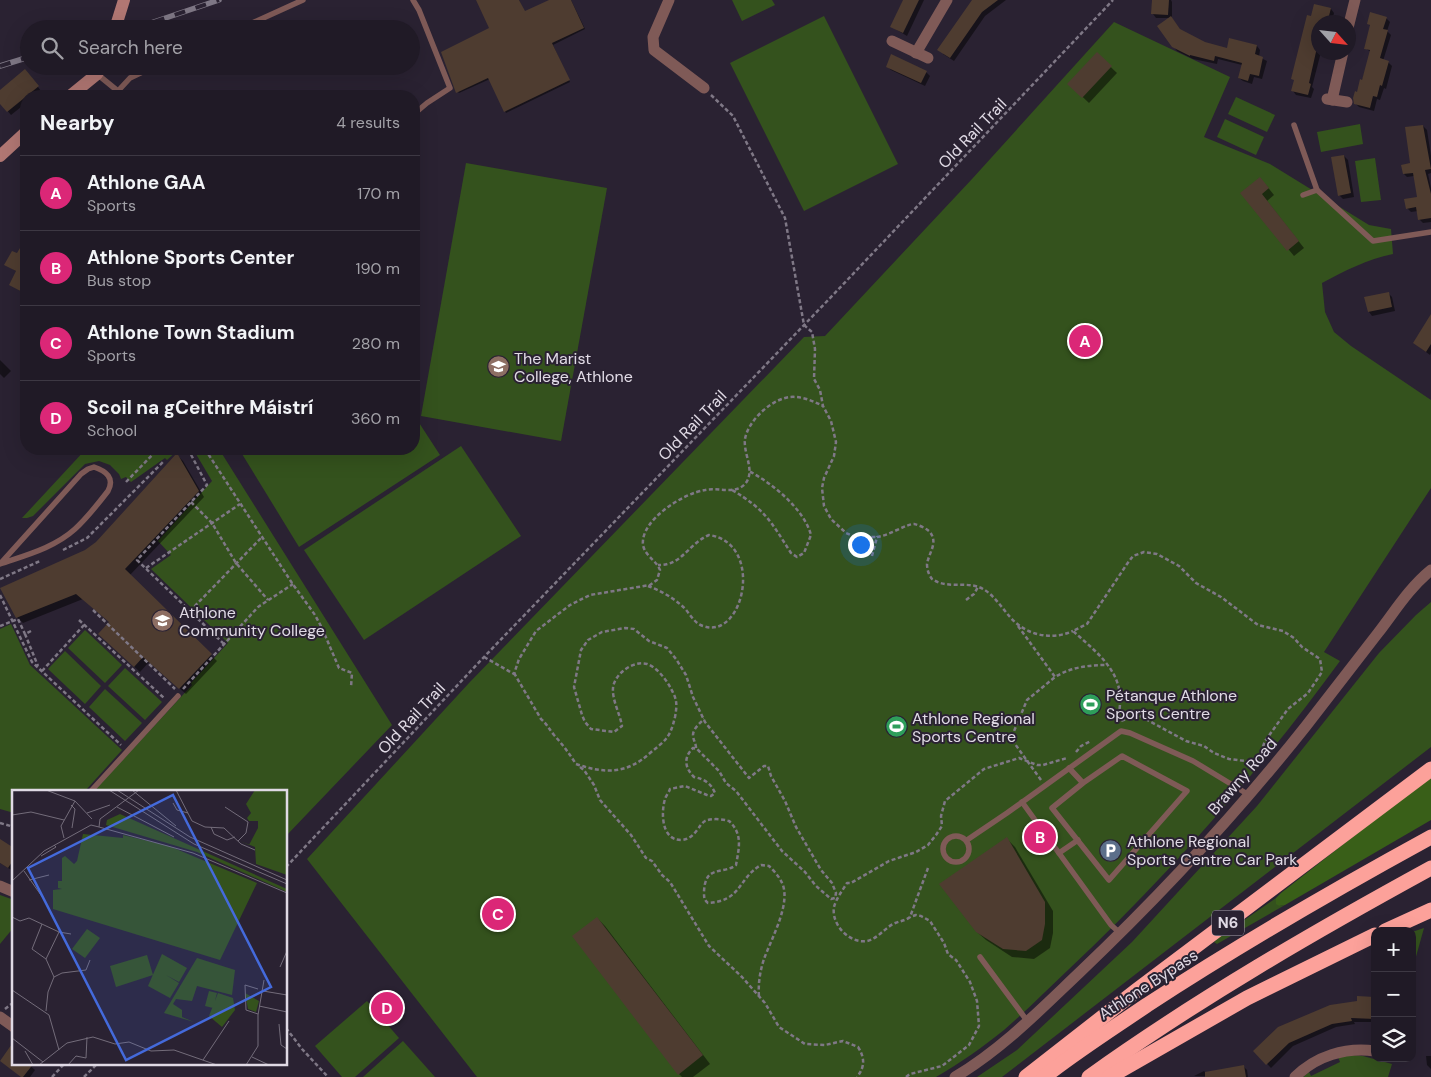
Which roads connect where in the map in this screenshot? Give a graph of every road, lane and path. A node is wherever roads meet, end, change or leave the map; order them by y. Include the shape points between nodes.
1 (124, 0) edge
2 (303, 0) edge
3 (413, 0) edge
4 (669, 0) edge
5 (947, 0) edge
6 (1114, 0) edge
7 (1355, 0) edge
8 (1351, 15) edge
9 (118, 20) edge
10 (259, 20) edge
11 (892, 41) dead end
12 (916, 53) junction
13 (928, 58) dead end
14 (1341, 60) edge
15 (94, 75) edge
16 (104, 75) edge
17 (136, 75) edge
18 (704, 88) joint
19 (77, 90) edge
20 (117, 90) edge
21 (119, 90) edge
22 (1347, 102) dead end
23 (420, 109) edge
24 (1294, 124) dead end
25 (20, 138) edge
26 (0, 156) edge
27 (1317, 190) junction
28 (1303, 195) dead end
29 (1431, 232) edge
30 (804, 325) junction
31 (823, 406) junction
32 (152, 455) edge
33 (191, 455) edge
34 (209, 455) edge
35 (749, 472) junction
36 (126, 482) dead end
37 (732, 490) junction
38 (191, 502) junction
39 (240, 504) junction
40 (212, 523) junction
41 (262, 537) junction
42 (877, 538) junction
43 (872, 556) dead end
44 (236, 563) junction
45 (0, 564) edge
46 (658, 565) junction
47 (146, 568) junction
48 (1431, 570) edge
49 (1431, 579) edge
50 (293, 584) junction
51 (644, 585) junction
52 (978, 587) junction
53 (0, 595) edge
54 (268, 600) junction
55 (966, 600) dead end
56 (1403, 601) junction
57 (93, 610) dead end
58 (190, 611) junction
59 (79, 620) dead end
60 (13, 621) junction
61 (1015, 621) junction
62 (84, 625) junction
63 (0, 626) edge
64 (31, 631) dead end
65 (1073, 632) junction
66 (25, 634) junction
67 (224, 644) junction
68 (484, 657) junction
69 (1108, 665) junction
70 (40, 670) junction
71 (514, 673) junction
72 (1055, 677) junction
73 (351, 687) dead end
74 (178, 696) dead end
75 (171, 704) junction
76 (704, 719) junction
77 (1118, 722) dead end
78 (696, 749) junction
79 (128, 751) junction
80 (1262, 752) dead end
81 (576, 764) junction
82 (1069, 768) junction
83 (1431, 769) edge
84 (1083, 783) junction
85 (1045, 785) junction
86 (92, 790) edge
87 (1248, 795) junction
88 (1022, 802) junction
89 (1431, 837) edge
90 (967, 840) junction
91 (1078, 840) junction
92 (1059, 853) junction
93 (288, 865) edge
94 (1431, 868) edge
95 (0, 886) edge
96 (12, 891) edge
97 (1431, 910) edge
98 (910, 917) dead end
99 (1394, 927) edge
100 (1120, 933) junction
101 (1371, 937) edge
102 (980, 957) dead end
103 (759, 997) junction
104 (0, 1018) edge
105 (1028, 1022) junction
106 (12, 1026) edge
107 (288, 1031) edge
108 (1371, 1051) edge
109 (64, 1064) edge
110 (97, 1064) edge
111 (52, 1077) edge
112 (84, 1077) edge
113 (328, 1077) edge
114 (857, 1077) edge
115 (906, 1077) edge
116 (955, 1077) edge
117 (1026, 1077) edge
118 (1044, 1077) edge
119 (1089, 1077) edge
120 (1109, 1077) edge
121 (1294, 1077) edge

1 - 9 street
2 - 10 lane
3 - 23 lane via 450,88
4 - 18 street via 653,37 654,50
5 - 12 street
6 - 30 path, Old Rail Trail
7 - 8 street
11 - 12 street
12 - 13 street
14 - 22 street via 1330,99
15 - 19 street
16 - 20 lane
17 - 21 lane
18 - 30 path via 733,116 785,218
24 - 27 lane
25 - 26 street
27 - 28 lane
27 - 29 lane via 1373,241
30 - 31 path via 812,332 814,379
30 - 68 path, Old Rail Trail
31 - 35 path via 811,400 791,397 773,403 762,412 746,436
31 - 42 path via 834,431 836,448 824,478 824,506 831,519 846,533 855,537
32 - 36 path
33 - 38 path via 207,484
34 - 39 path
35 - 37 path via 745,484
35 - 37 path via 781,493 806,522 811,535 804,553 797,557 791,553 766,514
37 - 46 path via 700,491 682,498 662,512 644,535 643,545 648,556
38 - 40 path
38 - 47 path via 137,560
39 - 40 path
39 - 41 path
40 - 44 path
40 - 47 path
41 - 44 path
41 - 50 path
42 - 43 path
42 - 52 path via 912,524 922,527 934,539 927,566 932,579 946,586
44 - 54 path
44 - 58 path
45 - 45 lane via 81,474 94,467 108,474 112,484 108,491 74,530 54,544
46 - 51 path via 657,580
46 - 51 path via 673,563 709,534 721,538 733,546 741,566 743,592 740,604 720,626 703,627 681,604
47 - 58 path
48 - 56 street, Brawny Road via 1408,591
49 - 56 street, Brawny Road
50 - 54 path
50 - 73 path via 322,628 339,668 352,673
51 - 71 path via 590,595 570,605 536,631
52 - 55 path
52 - 61 path via 989,593
53 - 60 path
54 - 67 path
56 - 87 street, Brawny Road
57 - 67 path via 180,694
58 - 67 path
59 - 62 path
60 - 63 path
60 - 66 path via 18,620
60 - 70 path via 32,662
61 - 65 path via 1024,630 1043,635
61 - 72 path
62 - 70 path
62 - 75 path
64 - 66 path
65 - 69 path
65 - 80 path via 1087,624 1127,564 1144,552 1157,554 1179,566 1196,584 1221,597 1258,625 1283,630 1320,659 1322,672 1308,693 1288,709 1265,741
66 - 70 path
68 - 71 path
68 - 93 path, Old Rail Trail
69 - 72 path via 1085,666
69 - 77 path via 1118,683
70 - 79 path
71 - 81 path via 541,719
72 - 85 path via 1026,700 1012,736
74 - 75 lane
75 - 79 lane
76 - 78 path via 693,735
76 - 78 path via 748,778 768,766 796,827 832,883 835,898 823,893 782,851 736,791 726,783 720,771
76 - 81 path via 686,676 667,648 649,641 634,629 602,632 588,640 581,650 575,674 575,697 585,722 595,730 619,730 622,726 613,694 616,677 641,664 658,671 674,692 677,707 667,738 642,761 627,769 612,771 592,770
78 - 103 path via 688,753 687,767 694,777 711,785 715,794 707,795 685,786 670,789 663,810 665,827 672,836 682,840 695,833 703,822 723,820 737,830 740,842 736,865 716,871 707,878 705,900 717,903 732,896 751,872 761,865 769,866 783,885 780,917 761,968
79 - 86 lane
81 - 103 path via 584,770 600,800 631,835 646,858 670,882 709,946
82 - 84 lane
82 - 85 lane
82 - 87 lane via 1121,731 1193,761
83 - 117 highway, N6
84 - 91 lane via 1052,808
84 - 91 lane via 1122,756 1187,791 1109,880
85 - 88 lane
87 - 100 street, Brawny Road
88 - 90 lane
88 - 92 lane
89 - 118 highway, Athlone Bypass / N6 via 1346,883 1200,970 1073,1054
90 - 90 lane via 958,835 949,838 944,842 945,856 954,862 963,860 969,853
91 - 92 lane
92 - 100 lane via 1111,926
94 - 119 highway via 1211,995
95 - 96 street
97 - 99 highway
98 - 115 path via 920,916 930,921 948,954 956,960 970,982 977,1001 979,1026 969,1045 942,1066
100 - 105 street, Brawny Road
101 - 120 highway via 1246,998
102 - 105 lane
103 - 114 path via 779,1027 805,1044 825,1045 843,1041 858,1047 863,1066
104 - 106 street
105 - 116 street, Brawny Road via 993,1052
107 - 113 path
108 - 121 street via 1336,1052
109 - 111 path
110 - 112 path

